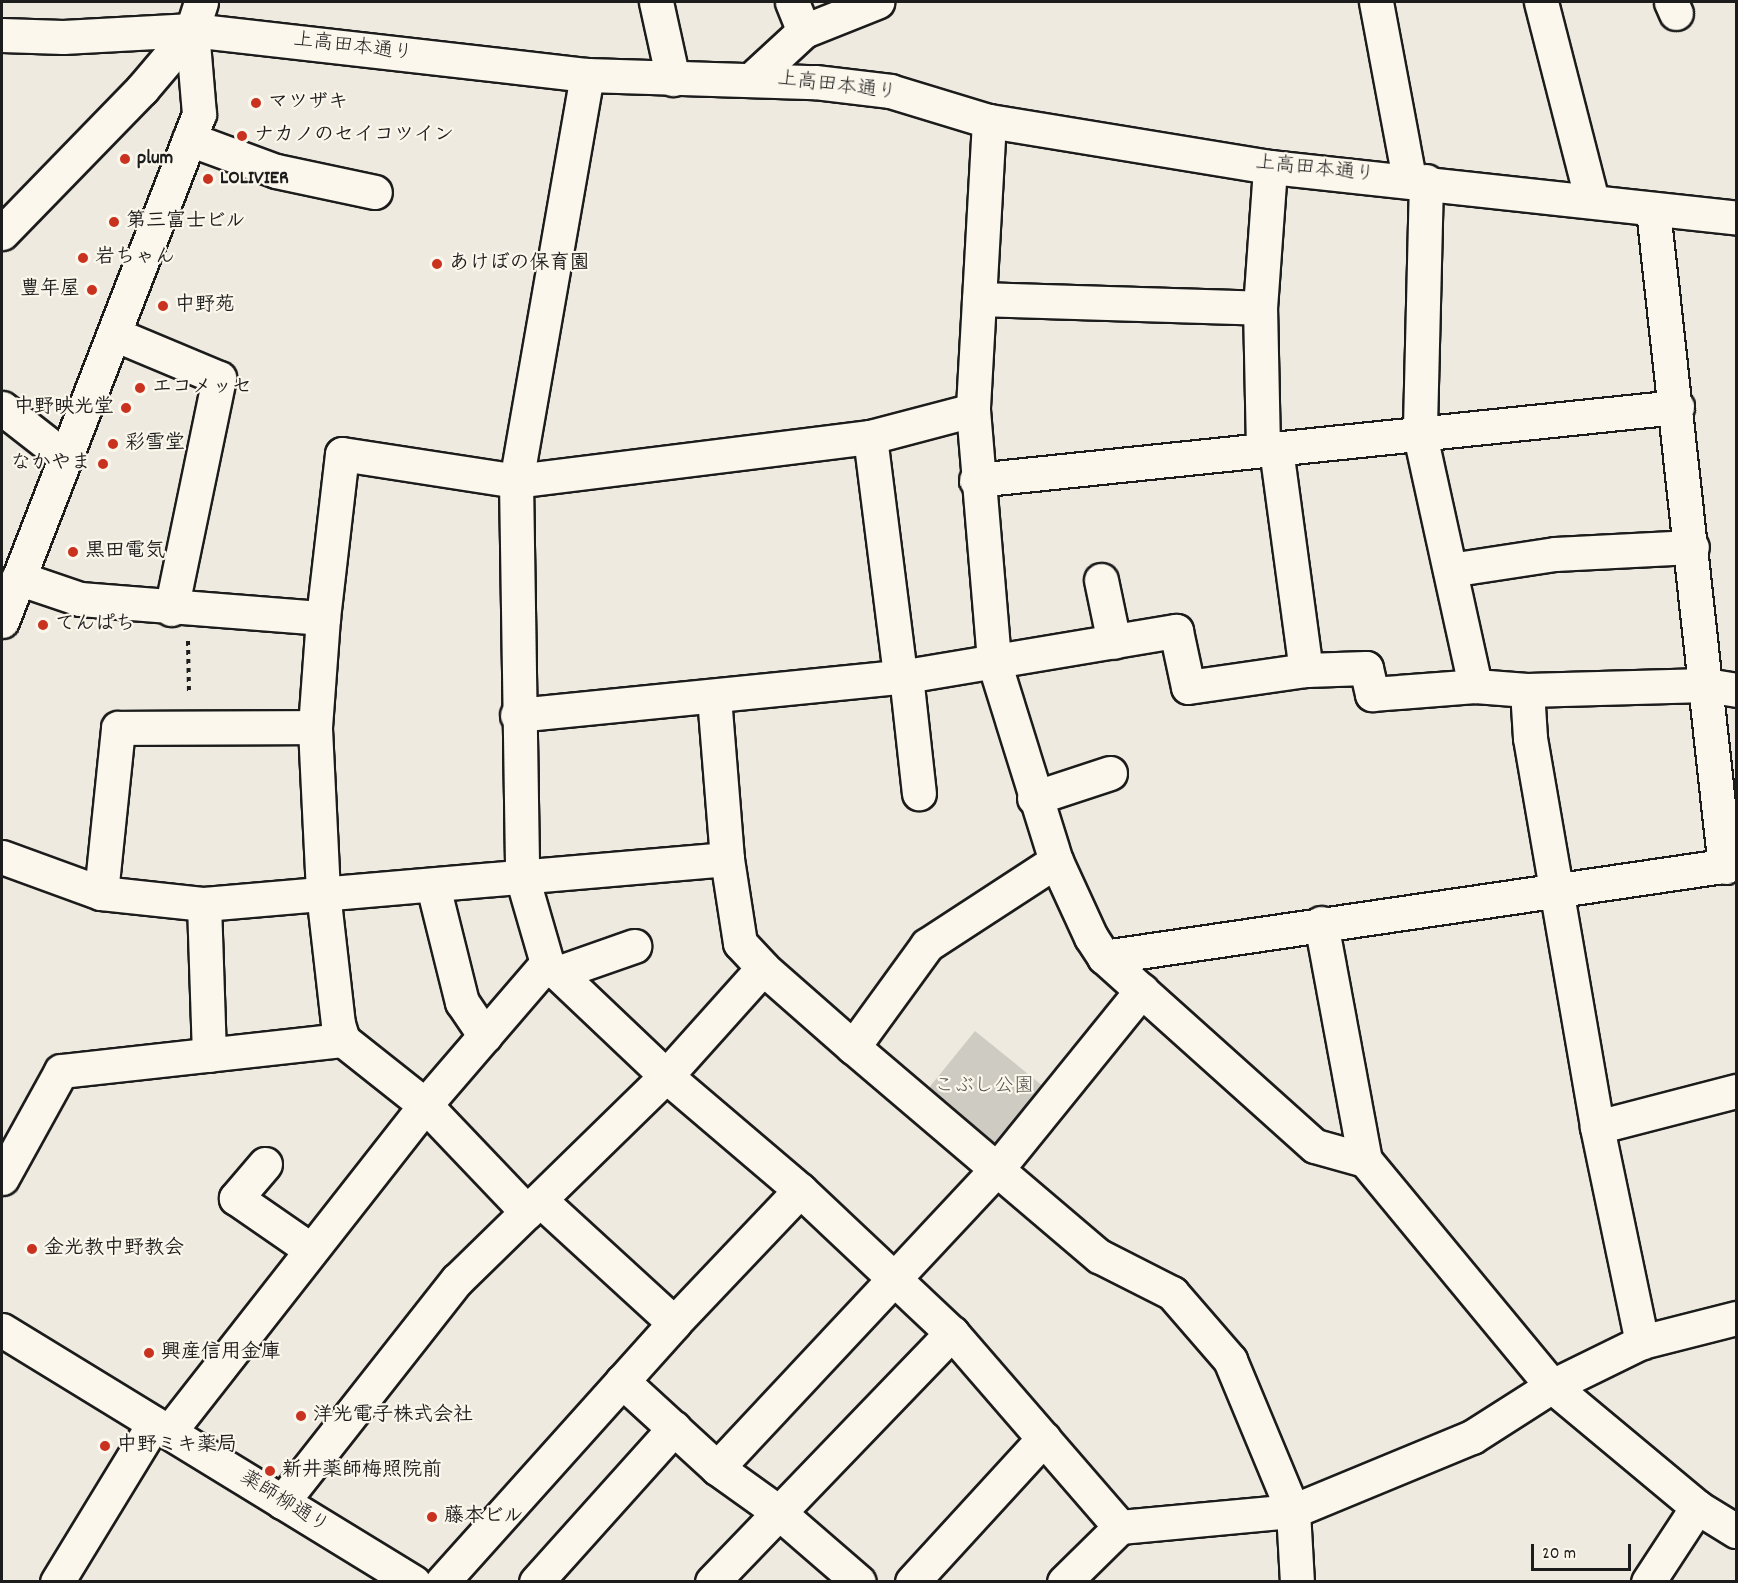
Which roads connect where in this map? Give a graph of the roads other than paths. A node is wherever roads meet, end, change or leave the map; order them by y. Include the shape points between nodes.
1 (656, 2) edge
2 (877, 2) edge
3 (1376, 2) edge
4 (1541, 2) edge
5 (196, 16) edge
6 (798, 16) edge
7 (2, 35) edge
8 (587, 75) junction
9 (753, 78) junction
10 (673, 79) junction
11 (989, 121) junction
12 (189, 139) junction
13 (1270, 167) junction
14 (1418, 180) junction
15 (375, 192) dead end
16 (1592, 201) junction
17 (1653, 210) junction
18 (1737, 218) edge
19 (2, 234) edge
20 (979, 299) junction
21 (1260, 308) junction
22 (114, 334) junction
23 (1677, 406) junction
24 (2, 408) edge
25 (973, 410) junction
26 (1420, 435) junction
27 (870, 436) junction
28 (1269, 449) junction
29 (66, 458) junction
30 (976, 480) junction
31 (516, 481) junction
32 (1692, 547) junction
33 (1449, 570) junction
34 (18, 578) junction
35 (1101, 580) dead end
36 (179, 609) junction
37 (323, 618) junction
38 (2, 621) edge
39 (1114, 642) junction
40 (994, 662) junction
41 (1306, 670) junction
42 (903, 676) junction
43 (1474, 686) junction
44 (1721, 688) edge
45 (1527, 690) junction
46 (714, 698) junction
47 (517, 715) junction
48 (315, 728) junction
49 (1110, 773) dead end
50 (919, 793) dead end
51 (1034, 798) junction
52 (2, 857) edge
53 (727, 859) junction
54 (1056, 861) junction
55 (1731, 866) edge
56 (522, 877) junction
57 (433, 886) junction
58 (323, 892) junction
59 (101, 893) junction
60 (1559, 893) junction
61 (204, 904) junction
62 (1321, 923) junction
63 (634, 946) dead end
64 (1104, 957) junction
65 (552, 968) junction
66 (763, 968) junction
67 (1142, 990) junction
68 (485, 1036) junction
69 (343, 1040) junction
70 (853, 1047) junction
71 (209, 1055) junction
72 (666, 1076) junction
73 (1737, 1091) edge
74 (425, 1105) junction
75 (1597, 1127) junction
76 (1365, 1160) junction
77 (265, 1164) dead end
78 (997, 1169) junction
79 (2, 1178) edge
80 (800, 1190) junction
81 (534, 1206) junction
82 (311, 1250) junction
83 (896, 1280) junction
84 (1737, 1318) edge
85 (674, 1323) junction
86 (2, 1330) edge
87 (952, 1333) junction
88 (1642, 1342) junction
89 (622, 1381) junction
90 (1551, 1386) junction
91 (162, 1427) junction
92 (674, 1428) junction
93 (1044, 1438) junction
94 (717, 1468) junction
95 (282, 1502) junction
96 (1697, 1507) junction
97 (777, 1511) junction
98 (1293, 1511) junction
99 (1120, 1527) junction
100 (1737, 1531) edge
101 (57, 1581) edge
102 (419, 1581) edge
103 (536, 1581) edge
104 (712, 1581) edge
105 (859, 1581) edge
106 (912, 1581) edge
107 (1064, 1581) edge
108 (1297, 1581) edge
109 (1648, 1581) edge

1 - 10 street
2 - 6 street
3 - 14 street
4 - 16 street
5 - 7 street, 上高田本通り via 63,37
5 - 8 street, 上高田本通り
5 - 12 street via 199,114
5 - 19 street via 142,89
6 - 9 street
8 - 10 street, 上高田本通り
8 - 31 street
9 - 10 street, 上高田本通り
9 - 11 street, 上高田本通り via 890,91
11 - 13 street, 上高田本通り
11 - 20 street
12 - 15 street via 276,171
12 - 22 street
13 - 14 street, 上高田本通り
13 - 21 street
14 - 16 street, 上高田本通り
14 - 26 street
16 - 17 street, 上高田本通り
17 - 18 street, 上高田本通り
17 - 23 street
20 - 21 street
20 - 25 street
21 - 28 street
22 - 29 street
22 - 36 street via 219,378
23 - 26 street
23 - 32 street
24 - 29 street
25 - 27 street
25 - 30 street
26 - 28 street
26 - 33 street
27 - 31 street
27 - 42 street
28 - 30 street
28 - 41 street
29 - 34 street
30 - 40 street
31 - 37 street via 342,454
31 - 47 street
32 - 33 street via 1555,554
32 - 44 street
33 - 43 street
34 - 36 street via 80,599
34 - 38 street
35 - 39 street
36 - 37 street
37 - 48 street
39 - 40 street
39 - 41 street via 1176,632 1188,687
40 - 42 street
40 - 51 street
41 - 43 street via 1366,668 1372,694
42 - 46 street
42 - 50 street
43 - 45 street
44 - 45 street
44 - 55 street
45 - 60 street via 1530,738
46 - 47 street
46 - 53 street
47 - 56 street
48 - 58 street
48 - 59 street via 118,729
49 - 51 street
51 - 54 street
52 - 59 street
53 - 56 street
53 - 66 street via 740,943
54 - 64 street
54 - 70 street via 927,945
55 - 60 street
56 - 57 street
56 - 65 street
57 - 58 street
57 - 68 street via 462,1002
58 - 61 street
58 - 69 street
59 - 61 street
60 - 62 street
60 - 75 street
61 - 71 street
62 - 64 street
62 - 76 street
63 - 65 street
64 - 67 street
65 - 68 street
65 - 72 street
66 - 70 street
66 - 72 street
67 - 76 street via 1315,1146
67 - 78 street
68 - 74 street
69 - 71 street
69 - 74 street
70 - 78 street
71 - 79 street via 61,1071
72 - 80 street
72 - 81 street
73 - 75 street
74 - 81 street
74 - 82 street
75 - 88 street
76 - 90 street
77 - 82 street via 236,1198
78 - 83 street
78 - 98 street via 1099,1256 1172,1293 1223,1351
80 - 83 street
80 - 85 street
81 - 85 street
81 - 95 street via 457,1280
82 - 91 street
83 - 87 street
83 - 94 street
84 - 88 street
85 - 89 street
86 - 91 street, 薬師柳通り
87 - 93 street
87 - 97 street
88 - 90 street
89 - 92 street
89 - 102 street
90 - 96 street
90 - 98 street via 1472,1437
91 - 95 street, 薬師柳通り
91 - 101 street
92 - 94 street
92 - 103 street
93 - 99 street
93 - 106 street
94 - 97 street
95 - 102 street, 薬師柳通り
96 - 100 street
96 - 109 street
97 - 104 street
97 - 105 street
98 - 99 street
98 - 108 street
99 - 107 street

